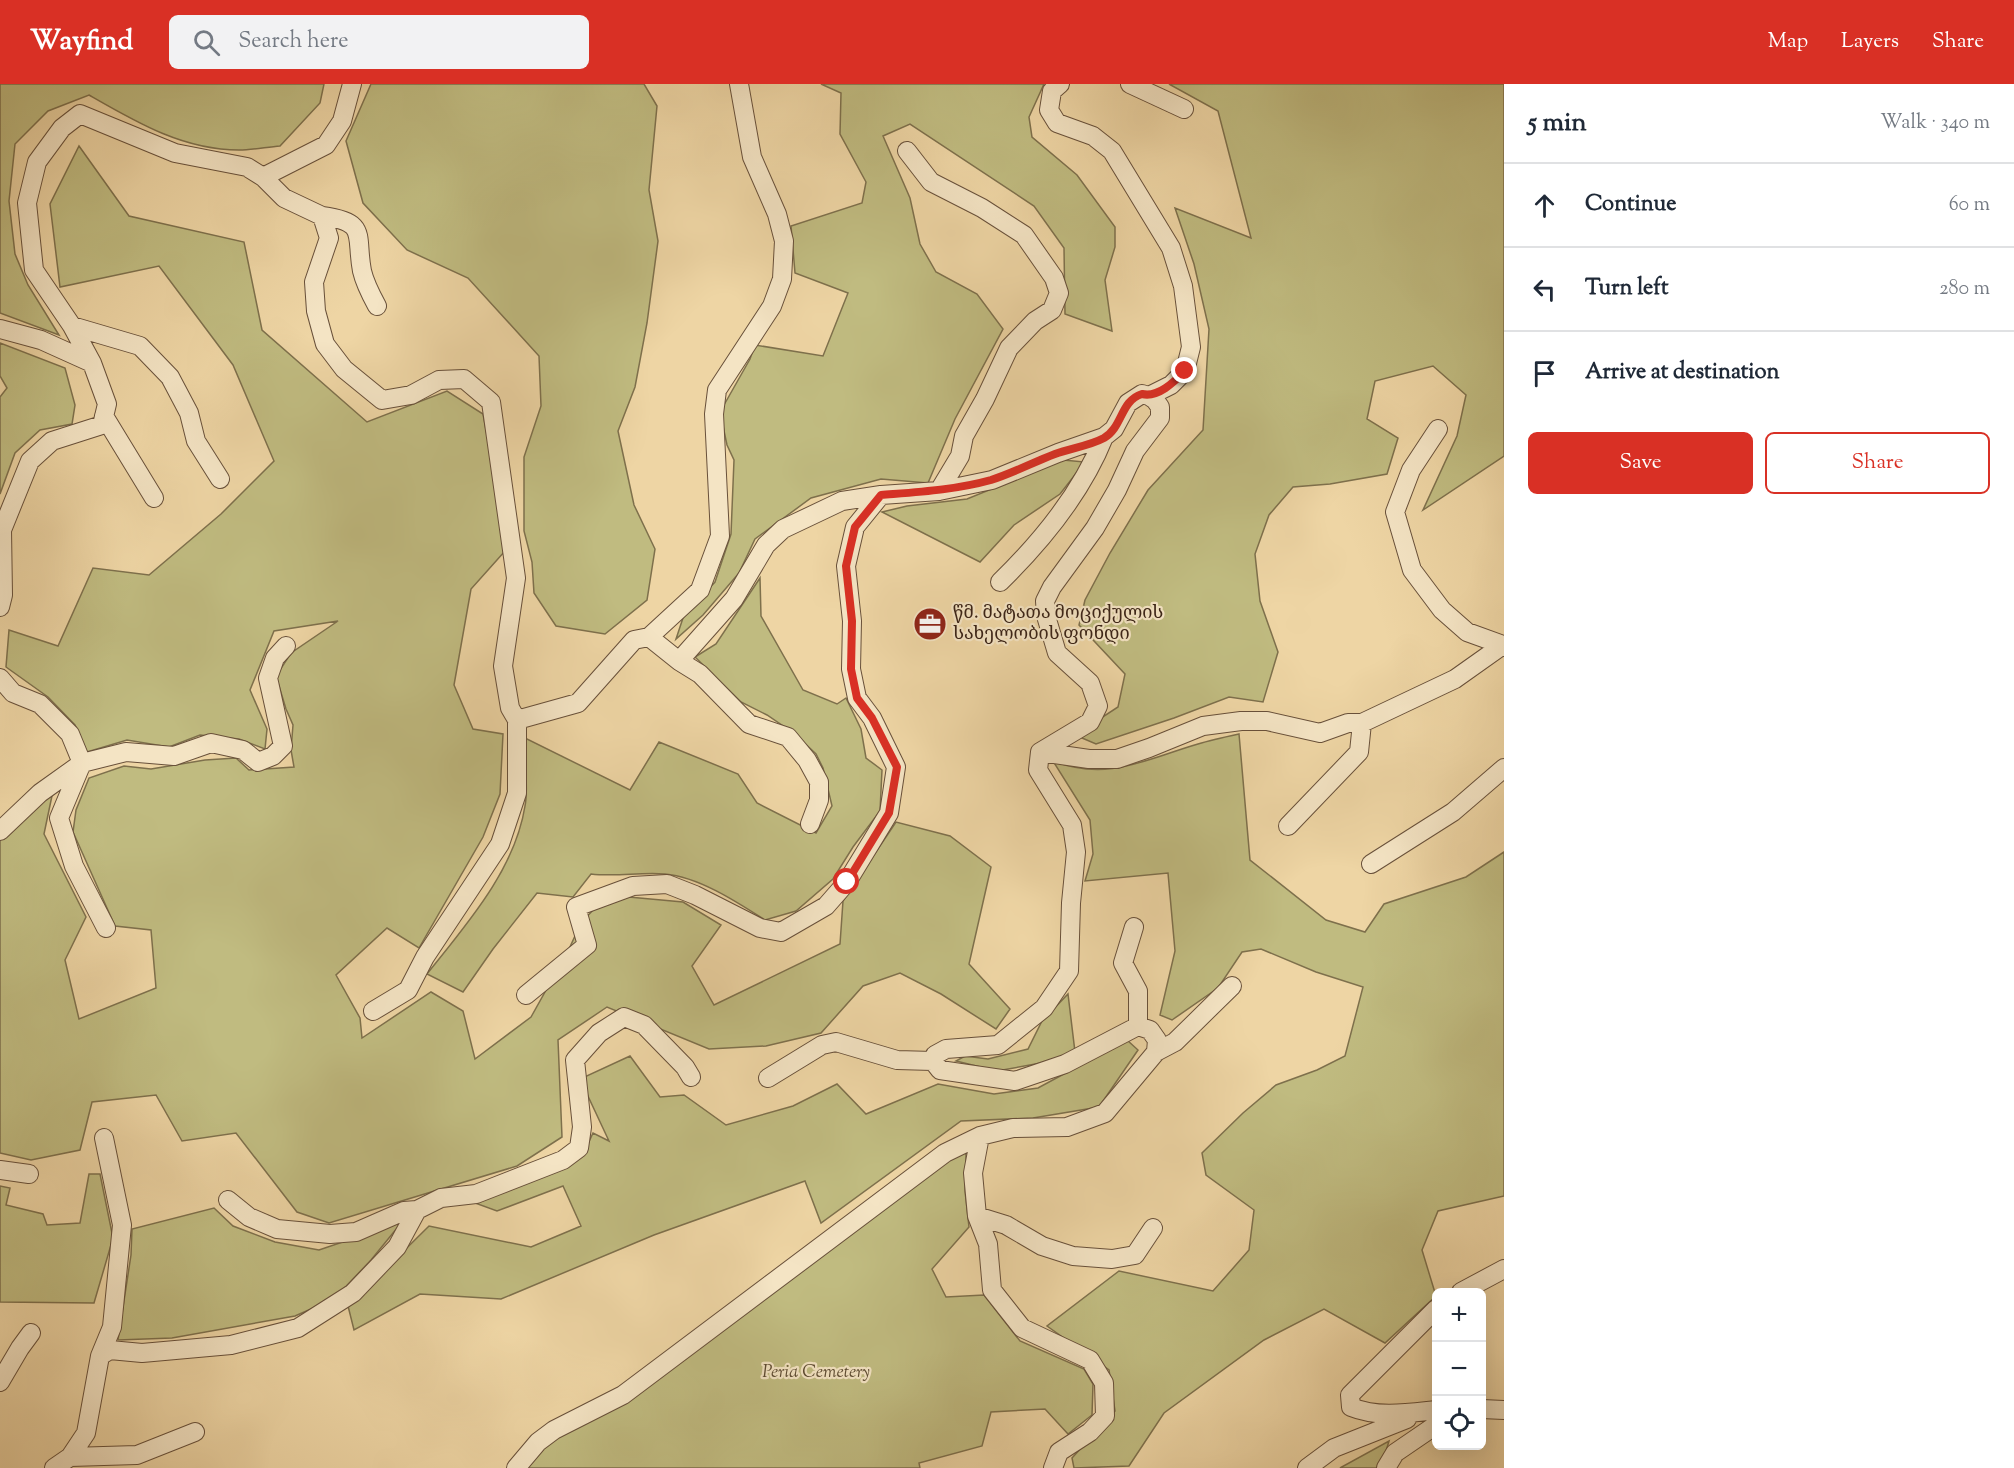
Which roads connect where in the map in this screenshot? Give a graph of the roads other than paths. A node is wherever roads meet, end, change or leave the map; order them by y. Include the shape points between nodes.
1 (352, 84) edge
2 (739, 84) edge
3 (1060, 84) edge
4 (1130, 84) edge
5 (1184, 109) dead end
6 (907, 151) dead end
7 (263, 177) junction
8 (322, 216) junction
9 (377, 306) dead end
10 (72, 326) junction
11 (0, 328) edge
12 (92, 363) junction
13 (1149, 396) junction
14 (104, 416) junction
15 (1438, 429) dead end
16 (1104, 437) junction
17 (220, 479) dead end
18 (939, 491) junction
19 (881, 495) junction
20 (154, 498) dead end
21 (1000, 582) dead end
22 (0, 607) edge
23 (649, 637) junction
24 (286, 646) dead end
25 (1503, 646) edge
26 (679, 661) junction
27 (0, 678) edge
28 (516, 720) junction
29 (1362, 723) junction
30 (1040, 752) junction
31 (82, 763) junction
32 (1504, 768) edge
33 (810, 824) dead end
34 (1288, 826) dead end
35 (0, 831) edge
36 (1371, 864) dead end
37 (1134, 927) dead end
38 (106, 928) dead end
39 (1232, 986) dead end
40 (526, 996) dead end
41 (373, 1011) dead end
42 (1138, 1026) junction
43 (1156, 1052) junction
44 (933, 1061) junction
45 (691, 1077) dead end
46 (768, 1078) dead end
47 (980, 1136) junction
48 (104, 1138) dead end
49 (0, 1170) edge
50 (28, 1174) dead end
51 (228, 1200) dead end
52 (417, 1210) junction
53 (978, 1216) junction
54 (1153, 1228) dead end
55 (1502, 1267) edge
56 (1469, 1288) edge
57 (1432, 1314) edge
58 (31, 1333) dead end
59 (100, 1356) junction
60 (0, 1382) edge
61 (1486, 1409) edge
62 (1504, 1410) edge
63 (1432, 1415) edge
64 (1432, 1416) edge
65 (1432, 1417) edge
66 (195, 1432) dead end
67 (70, 1457) junction
68 (54, 1468) edge
69 (516, 1468) edge
70 (1053, 1468) edge
71 (1307, 1468) edge
72 (1386, 1468) edge

1 - 7 street via 342,121 326,145
2 - 23 street via 752,158 777,214 784,241 782,279 772,306 717,390 714,414 720,536 700,590
3 - 13 street via 1052,91 1049,110 1058,123 1093,136 1112,151 1171,248 1183,286 1191,346 1185,371 1171,385
4 - 5 street
6 - 18 street via 931,182 1024,235 1054,278 1059,293 1052,310 1035,321 1009,348 964,436 960,456
7 - 8 street via 284,198
7 - 10 street via 248,166 175,153 80,114 62,128 37,162 27,203 34,270
8 - 9 street via 341,218 360,237 365,282
8 - 28 street via 329,238 314,282 316,311 325,344 344,369 382,400 411,395 439,380 464,379 491,402 516,578 504,666 510,708
10 - 12 street
10 - 17 street via 140,346 163,369 189,413 196,441
11 - 12 street via 41,340
12 - 14 street via 106,404
13 - 16 street via 1142,394 1131,399 1114,429
13 - 30 street via 1160,407 1160,418 1135,451 1095,528 1046,601 1046,616 1057,653 1090,683 1098,706 1090,722
14 - 20 street
14 - 22 street via 102,425 52,441 30,460 2,530
15 - 25 street via 1411,470 1395,512 1412,570 1442,610 1467,632
16 - 18 street via 992,480
16 - 21 street via 1094,463 1073,495 1026,556
18 - 19 street
19 - 26 street via 842,501 783,529 766,545 734,599
19 - 40 street via 855,527 846,566 852,621 851,669 857,698 897,767 889,813 847,882 826,906 781,932 760,928 667,884 633,886 576,907 587,945
23 - 26 street
23 - 28 street via 634,640 579,703
24 - 31 street via 275,658 268,678 283,746 273,756 258,762 243,750 210,743 174,756 126,752
25 - 29 street via 1455,679
26 - 33 street via 700,674 748,724 788,737 807,760 819,782 819,800
27 - 31 street via 13,693 40,704 70,734
28 - 41 street via 517,793 500,844 425,957 408,990
29 - 30 street via 1348,723 1320,733 1267,721 1241,720 1203,726 1117,759
29 - 34 street via 1359,752
30 - 44 street via 1038,770 1072,825 1076,852 1069,971 1044,1008 998,1045 945,1049
31 - 35 street via 40,793
31 - 38 street via 58,818 74,866
32 - 36 street via 1453,812
37 - 42 street via 1123,963 1138,991
39 - 43 street via 1175,1042
42 - 43 street via 1150,1030 1157,1040
42 - 44 street via 1065,1064 1015,1081 940,1070
43 - 47 street via 1105,1113 1067,1127 1013,1128
44 - 46 street via 897,1060 836,1042 822,1045
45 - 52 street via 644,1025 624,1017 599,1033 575,1060 582,1127 579,1148 563,1160 476,1194 441,1198
47 - 53 street via 973,1173
47 - 69 street via 945,1153 623,1395 554,1430
48 - 59 street via 122,1225 112,1327
49 - 50 street
51 - 52 street via 249,1217 277,1229 330,1234 356,1232 404,1211
52 - 59 street via 397,1247 352,1293 298,1328 231,1345 142,1353 110,1350
53 - 54 street via 1073,1256 1112,1259 1136,1255
53 - 70 street via 988,1244 992,1290 1022,1328 1090,1360 1104,1383 1105,1416 1090,1432 1059,1452
55 - 56 street
57 - 63 street via 1350,1395 1351,1407 1360,1411
58 - 60 street
59 - 67 street via 86,1433
61 - 62 street
64 - 71 street via 1334,1448
65 - 72 street via 1395,1453
66 - 67 street via 137,1455
67 - 68 street

